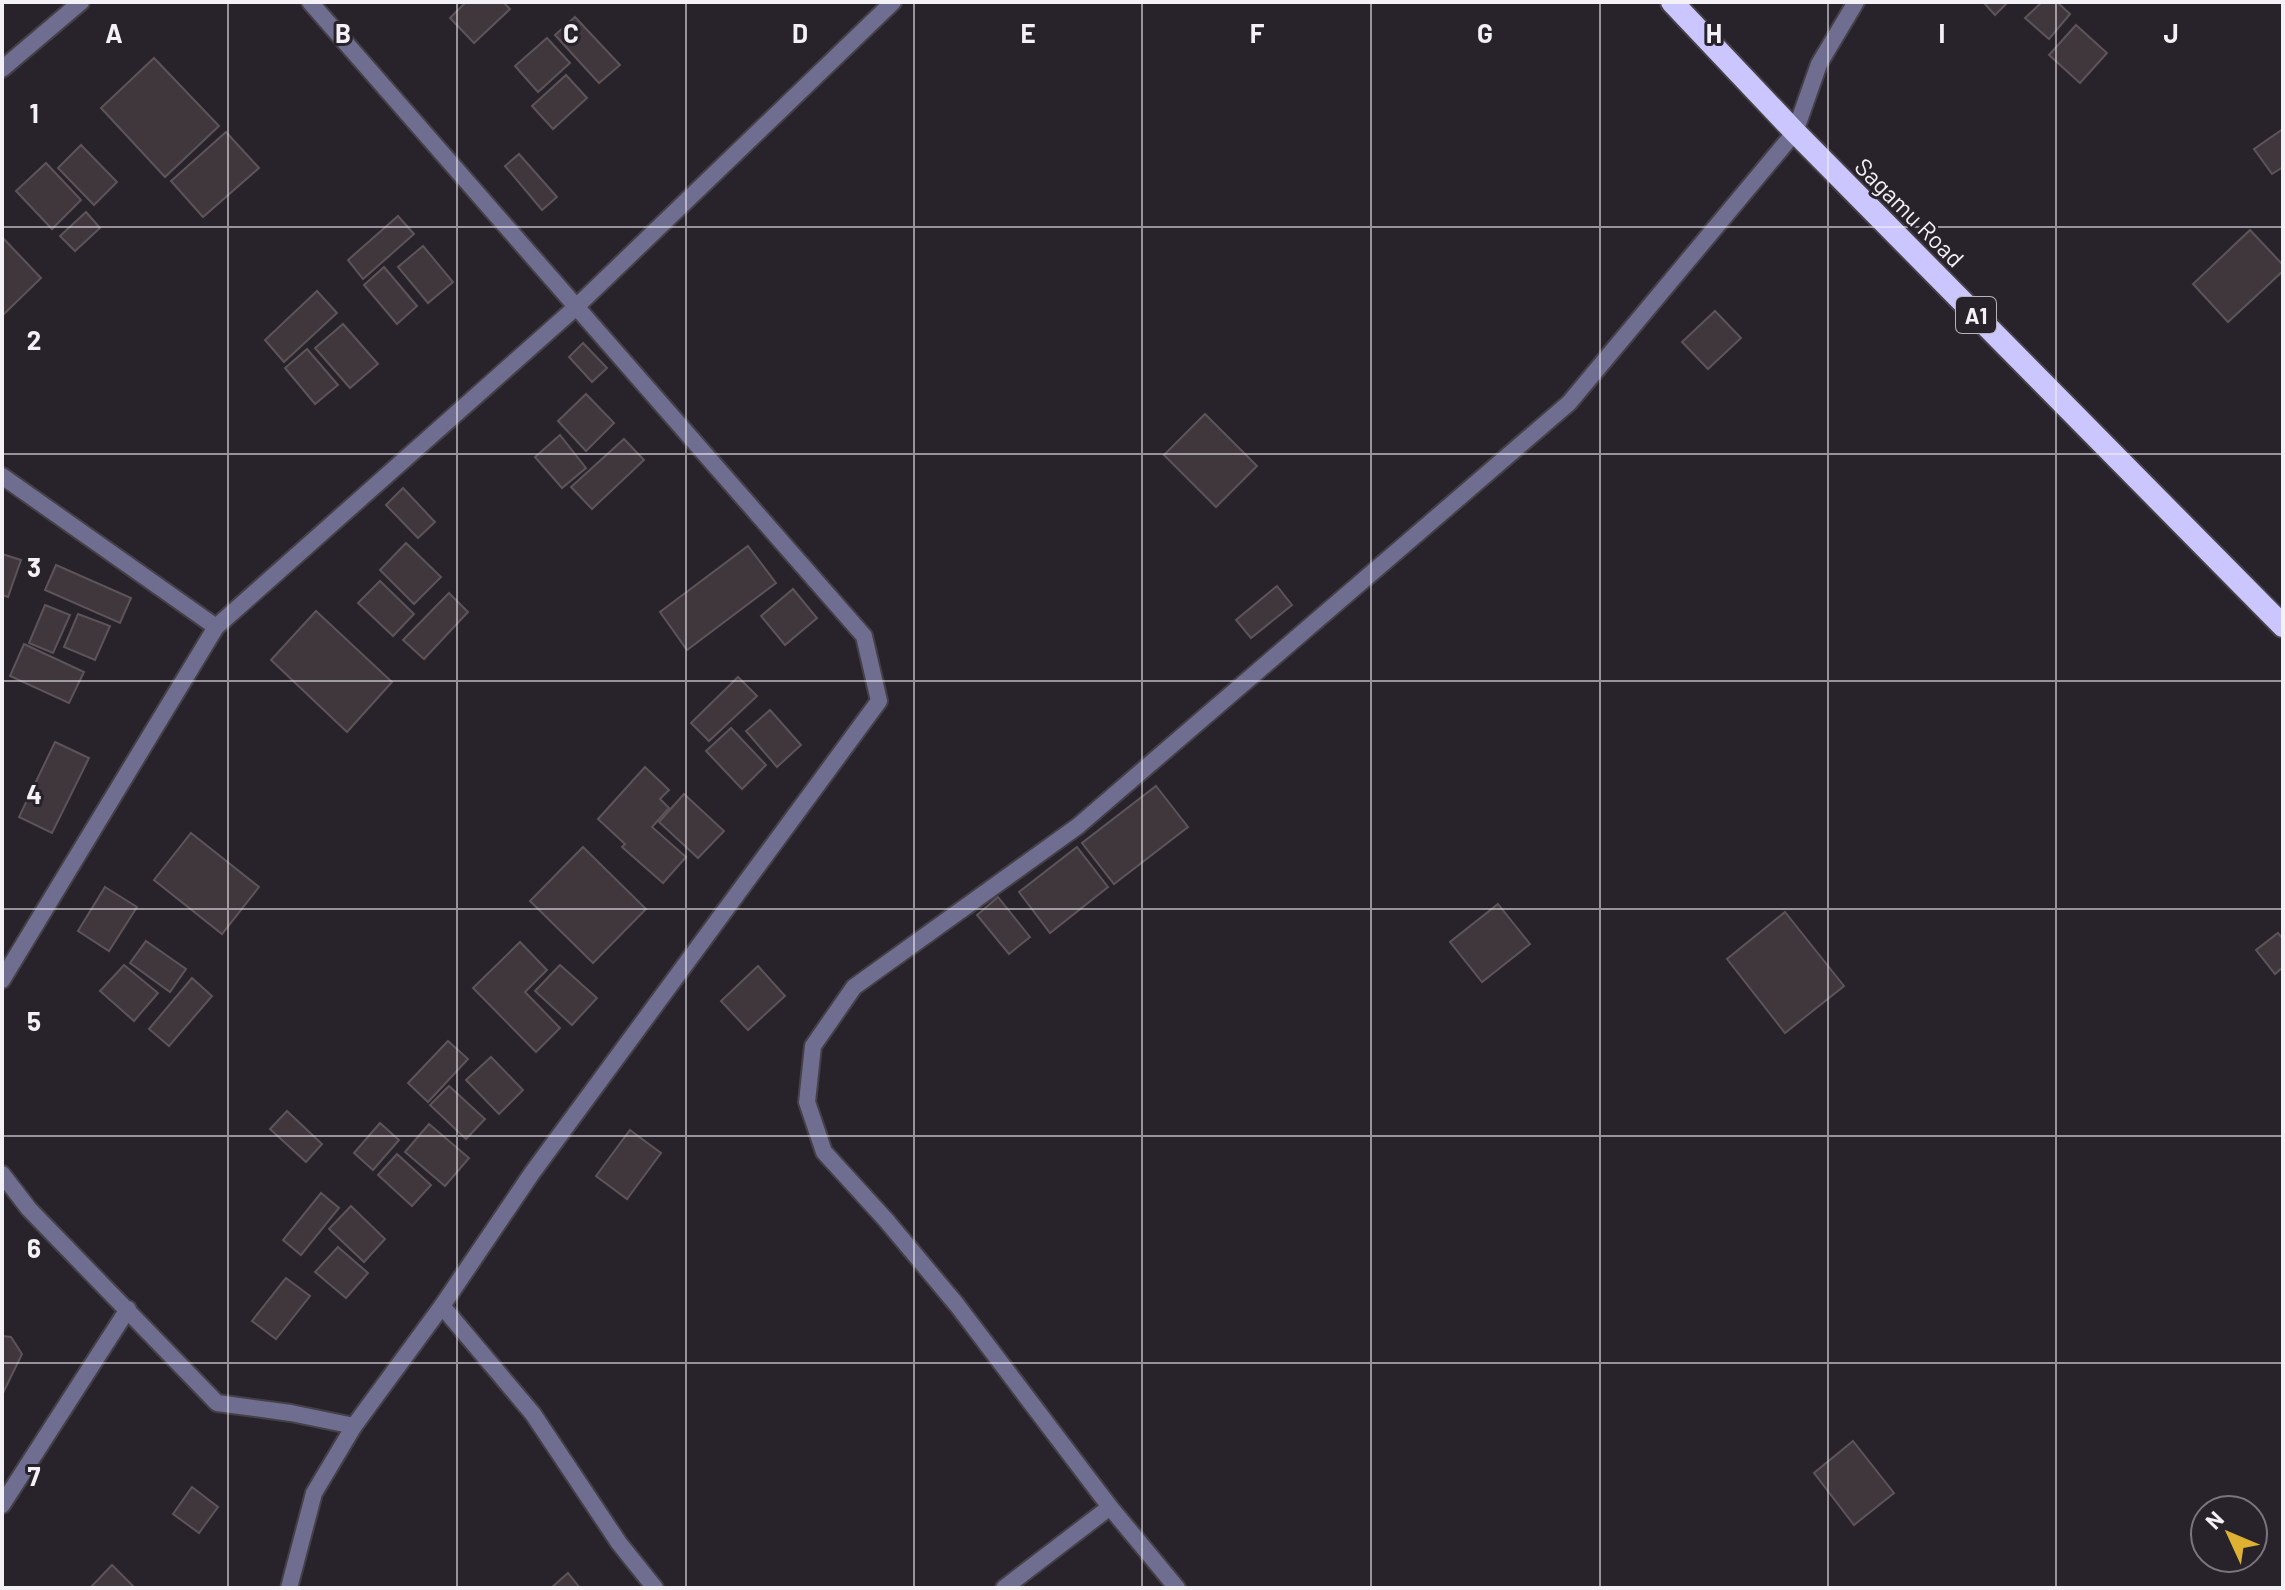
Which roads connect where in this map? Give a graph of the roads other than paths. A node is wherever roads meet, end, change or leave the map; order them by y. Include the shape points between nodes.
1 (81, 2) edge
2 (310, 2) edge
3 (893, 2) edge
4 (1672, 2) edge
5 (1856, 2) edge
6 (2, 69) edge
7 (1795, 132) junction
8 (575, 308) junction
9 (2, 476) edge
10 (2283, 626) edge
11 (216, 627) junction
12 (2, 980) edge
13 (2, 1174) edge
14 (442, 1306) junction
15 (128, 1309) junction
16 (354, 1426) junction
17 (2, 1505) edge
18 (1110, 1507) junction
19 (289, 1588) edge
20 (655, 1588) edge
21 (1004, 1588) edge
22 (1177, 1588) edge

1 - 6 street
2 - 8 street
3 - 8 street
4 - 7 highway, Sagamu Road / A1
5 - 7 street via 1819,64
7 - 10 highway, Sagamu Road / A1
7 - 18 street via 1569,403 1078,826 854,987 813,1046 807,1102 824,1152 957,1305
8 - 11 street
8 - 14 street via 864,636 879,701 532,1173
9 - 11 street
11 - 12 street
13 - 15 street via 29,1209
14 - 16 street
14 - 20 street via 533,1414
15 - 16 street via 217,1403
15 - 17 street
16 - 19 street via 314,1493
18 - 21 street
18 - 22 street

